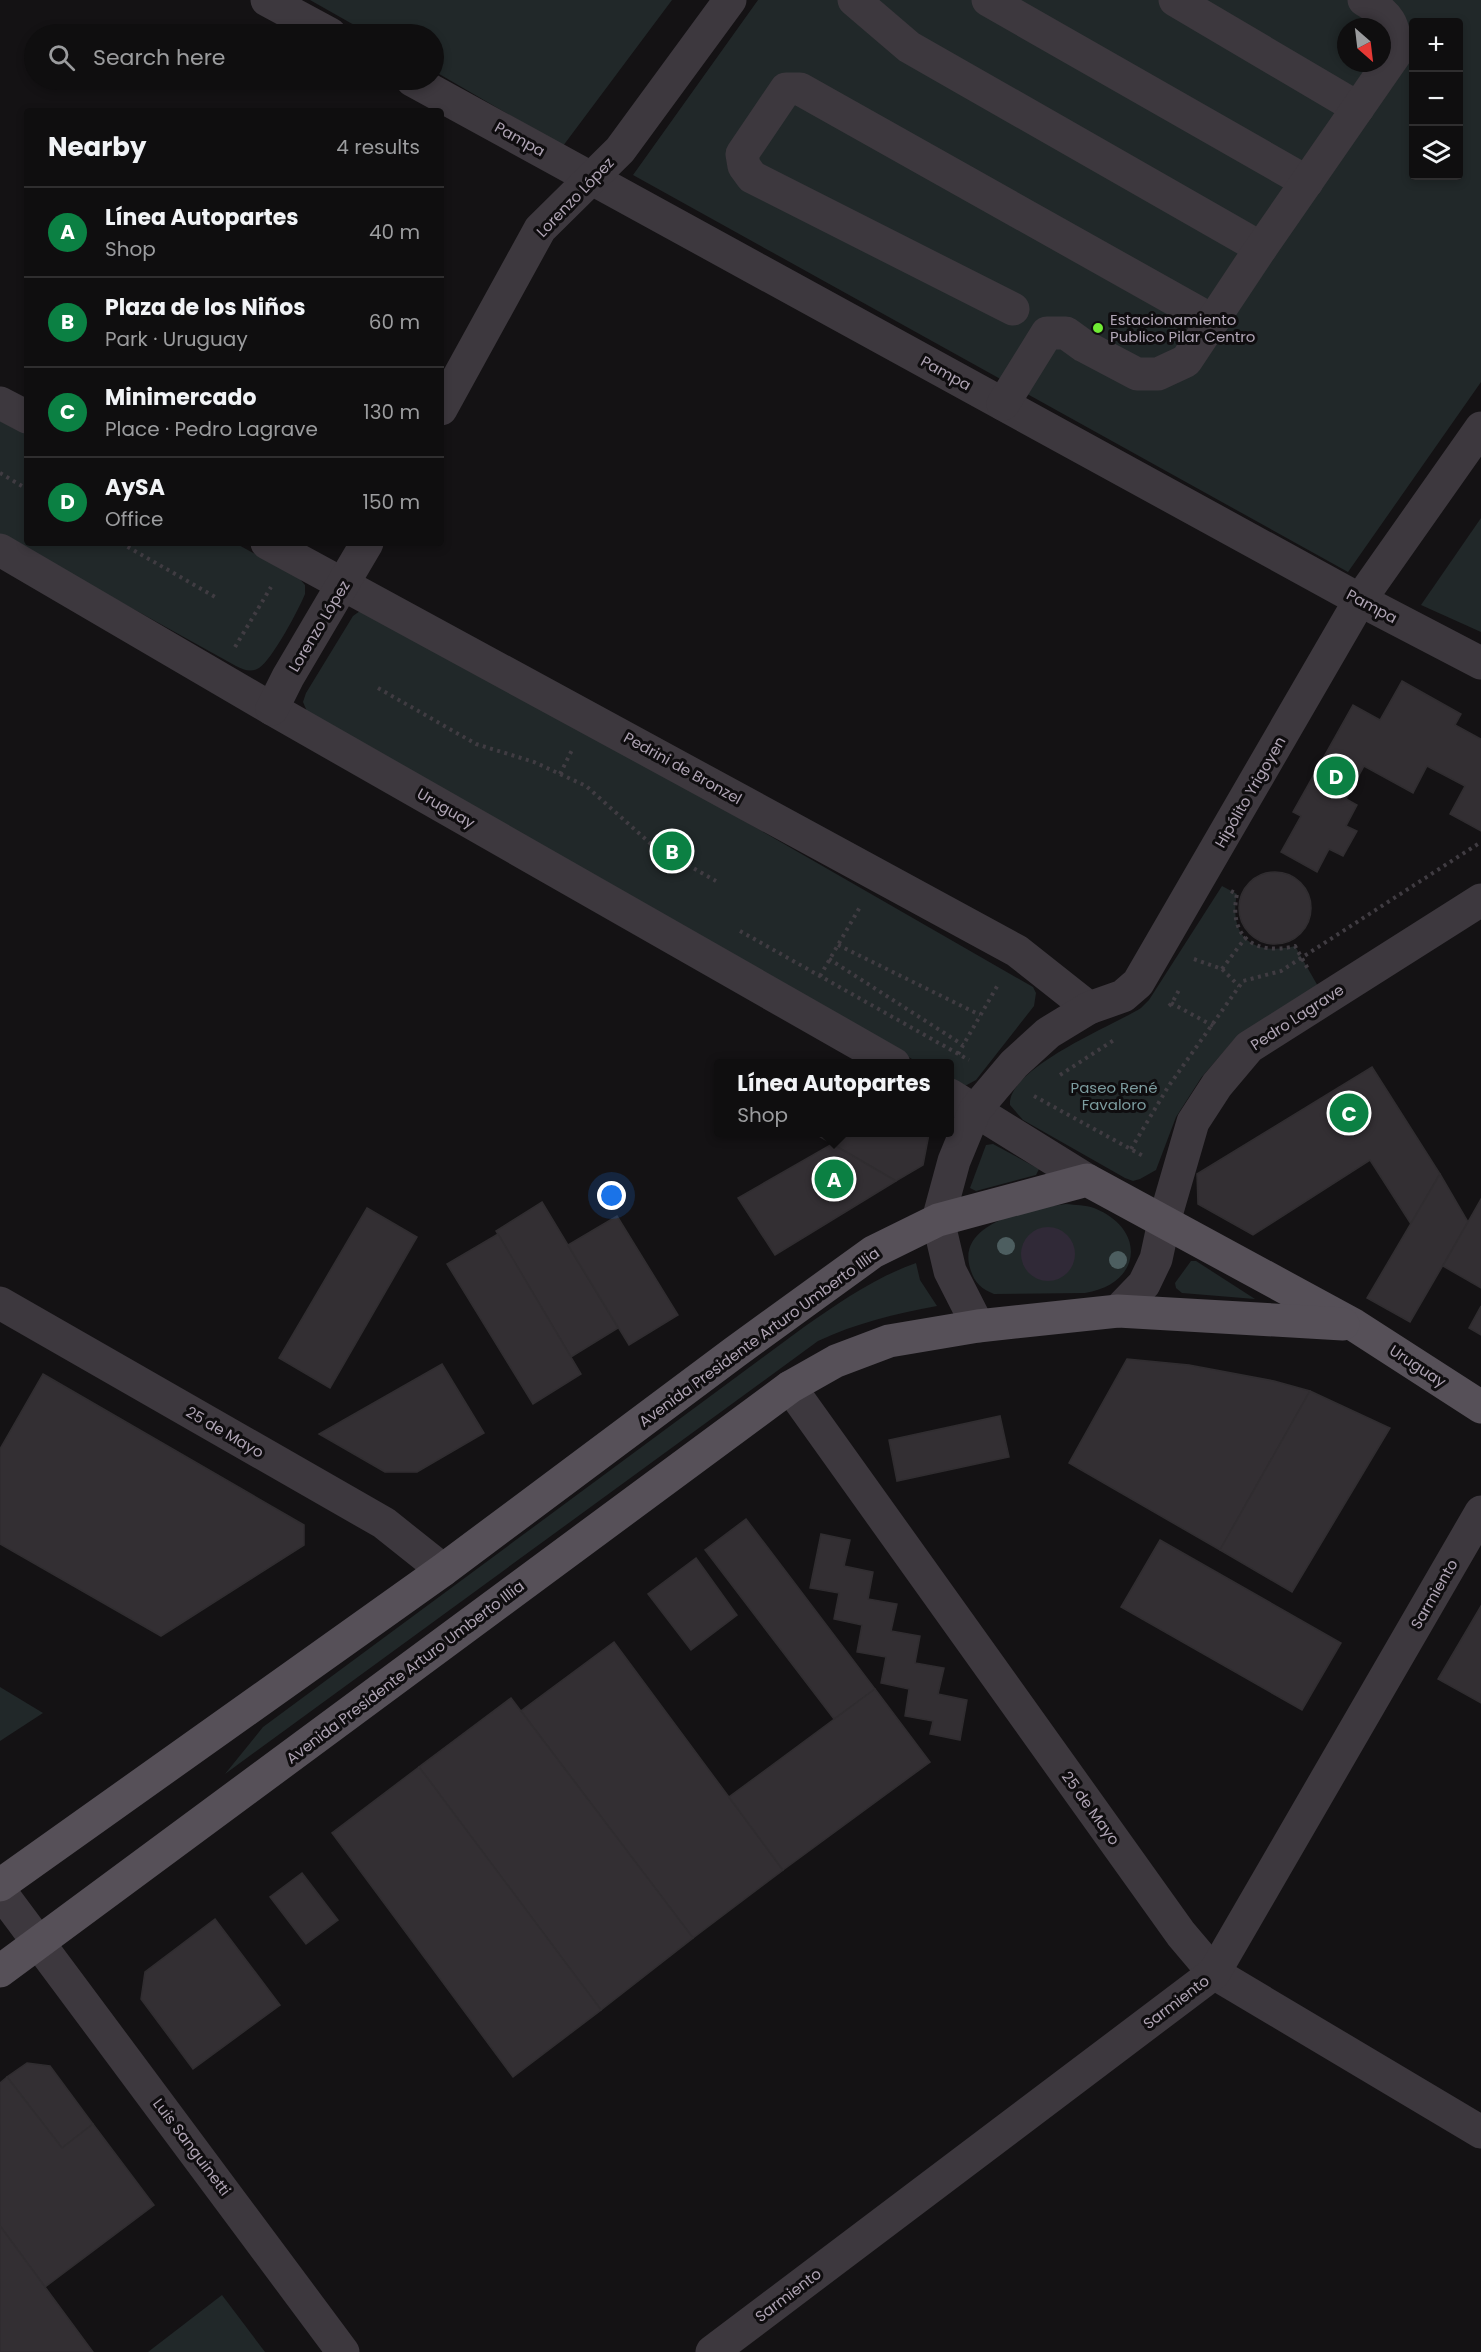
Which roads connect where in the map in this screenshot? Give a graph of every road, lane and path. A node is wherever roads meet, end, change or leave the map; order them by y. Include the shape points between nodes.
1 (267, 0) edge
2 (730, 0) edge
3 (854, 0) edge
4 (988, 0) edge
5 (1175, 0) edge
6 (1364, 0) edge
7 (311, 24) edge
8 (430, 90) edge
9 (1358, 108) junction
10 (592, 179) junction
11 (1307, 182) junction
12 (1261, 248) junction
13 (1012, 309) dead end
14 (1213, 321) junction
15 (0, 403) edge
16 (444, 403) edge
17 (1003, 404) junction
18 (24, 415) edge
19 (1481, 428) edge
20 (0, 473) edge
21 (24, 487) edge
22 (126, 546) edge
23 (365, 546) edge
24 (278, 549) edge
25 (0, 550) edge
26 (344, 585) junction
27 (217, 598) dead end
28 (1360, 600) junction
29 (1481, 663) edge
30 (218, 676) junction
31 (378, 688) dead end
32 (272, 709) junction
33 (1202, 874) junction
34 (878, 875) junction
35 (716, 881) dead end
36 (1481, 900) edge
37 (1246, 937) junction
38 (838, 945) junction
39 (1017, 951) junction
40 (830, 959) junction
41 (1194, 959) dead end
42 (1222, 969) junction
43 (1137, 983) junction
44 (1239, 986) dead end
45 (1325, 998) junction
46 (1089, 1008) junction
47 (801, 1010) junction
48 (980, 1015) junction
49 (963, 1045) junction
50 (1249, 1047) junction
51 (885, 1059) edge
52 (954, 1061) dead end
53 (962, 1103) edge
54 (1087, 1180) junction
55 (938, 1220) junction
56 (1164, 1222) junction
57 (0, 1303) edge
58 (1118, 1311) junction
59 (1354, 1325) junction
60 (978, 1326) junction
61 (790, 1387) junction
62 (1481, 1407) edge
63 (1481, 1512) edge
64 (443, 1570) junction
65 (0, 1885) edge
66 (0, 1891) edge
67 (40, 1943) junction
68 (0, 1971) edge
69 (1214, 1973) junction
70 (1481, 2132) edge
71 (343, 2352) edge
72 (712, 2352) edge

1 - 7 street
2 - 10 street, Lorenzo López via 620,150
3 - 12 street via 909,47
4 - 11 street
5 - 9 street
6 - 9 street via 1384,12 1395,33 1396,53
8 - 10 street, Pampa
9 - 11 street
10 - 16 street, Lorenzo López via 540,229
10 - 17 street, Pampa
11 - 12 street
12 - 14 street
13 - 14 street via 752,177 742,154 786,89 800,89
14 - 17 street via 1186,361 1158,374 1137,374 1066,333 1047,333
15 - 18 street
17 - 28 street, Pampa
19 - 28 street, Hipólito Yrigoyen
20 - 21 path
22 - 27 path
23 - 26 street, Lorenzo López
24 - 26 street, Pedrini de Bronzel
24 - 30 path
25 - 30 street, Uruguay
26 - 32 street, Lorenzo López
26 - 34 street, Pedrini de Bronzel
28 - 29 street, Pampa
28 - 33 street, Hipólito Yrigoyen
30 - 32 street, Uruguay
31 - 35 path via 476,744 534,762 586,786 651,844
32 - 47 street, Uruguay
33 - 37 path via 1237,894 1236,921
33 - 43 street, Hipólito Yrigoyen
34 - 38 path
34 - 39 street, Pedrini de Bronzel
36 - 45 street, Pedro Lagrave
37 - 42 path
37 - 45 path via 1257,947 1269,950 1295,946
38 - 40 path
38 - 48 path
39 - 46 street, Pedrini de Bronzel
39 - 48 path
40 - 47 path
40 - 49 path
41 - 42 path
42 - 44 path
43 - 46 street, Hipólito Yrigoyen via 1123,996
43 - 50 path
45 - 50 street, Pedro Lagrave
46 - 53 street, Hipólito Yrigoyen via 1048,1033
47 - 51 street, Uruguay
48 - 49 path
49 - 52 path
50 - 56 street, Pedro Lagrave via 1217,1084 1193,1122
53 - 54 street
53 - 55 street, Hipólito Yrigoyen via 954,1161
54 - 55 main road, Avenida Presidente Arturo Umberto Illia
54 - 56 main road
55 - 60 street via 950,1271
55 - 64 main road, Avenida Presidente Arturo Umberto Illia via 873,1252
56 - 58 street, Pedro Lagrave via 1156,1259 1144,1284
56 - 59 main road
57 - 64 street, 25 de Mayo via 384,1523
58 - 59 main road, Avenida Presidente Arturo Umberto Illia
58 - 60 main road, Avenida Presidente Arturo Umberto Illia
59 - 62 main road, Uruguay
60 - 61 main road, Avenida Presidente Arturo Umberto Illia via 889,1341 836,1361
61 - 67 main road, Avenida Presidente Arturo Umberto Illia
61 - 69 street, 25 de Mayo via 1181,1934
63 - 69 street, Sarmiento
64 - 65 main road, Avenida Presidente Arturo Umberto Illia
66 - 67 street, Luis Sanguinetti
67 - 68 main road, Avenida Presidente Arturo Umberto Illia
67 - 71 street, Luis Sanguinetti
69 - 70 street, 25 de Mayo
69 - 72 street, Sarmiento

